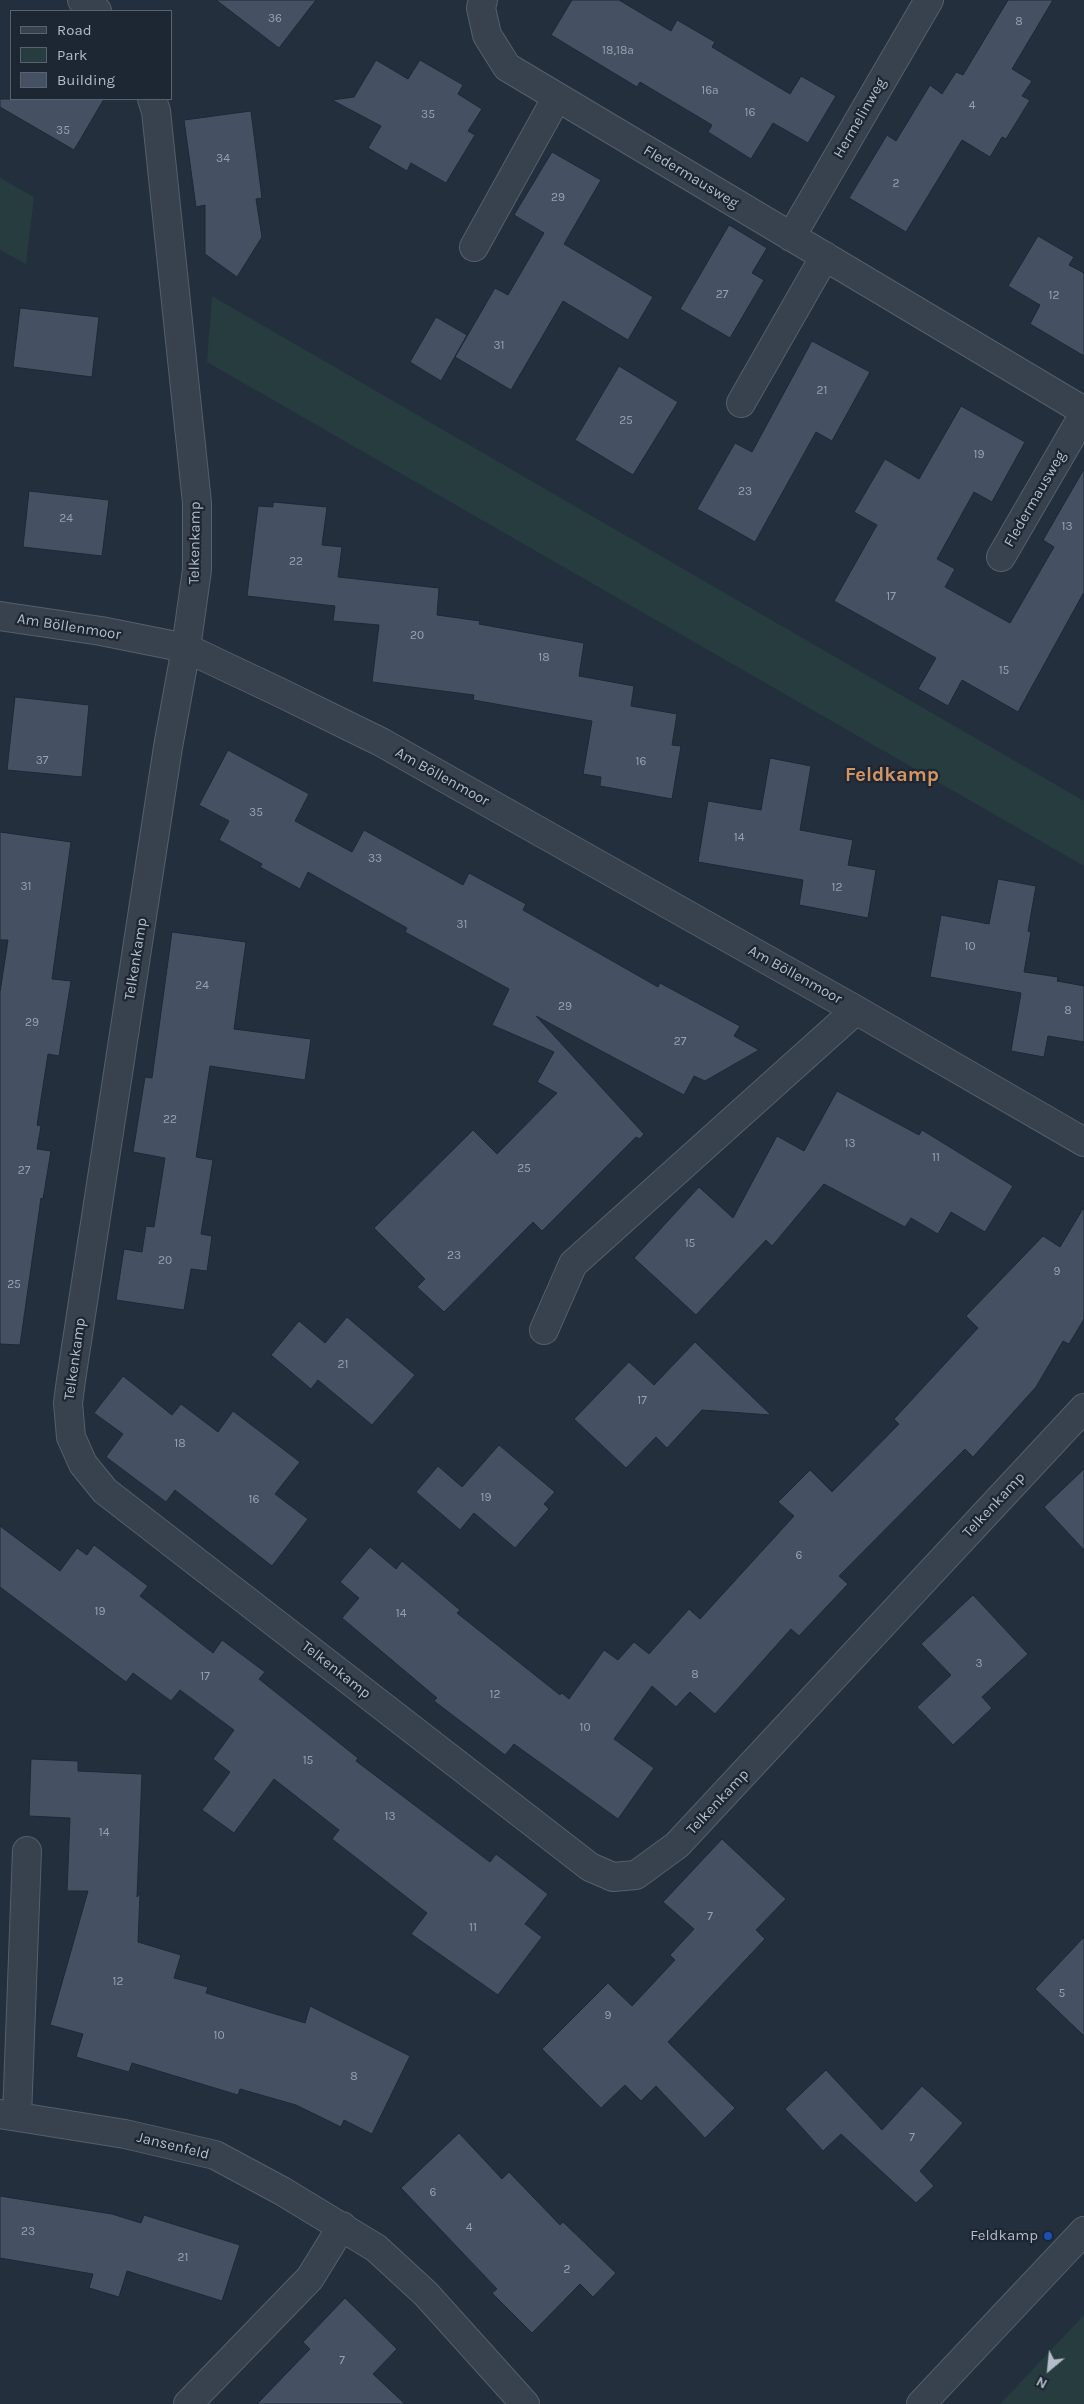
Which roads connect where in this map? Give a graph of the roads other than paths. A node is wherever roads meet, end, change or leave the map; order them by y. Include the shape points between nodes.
1 (82, 0) edge
2 (483, 0) edge
3 (929, 0) edge
4 (97, 10) edge
5 (557, 96) junction
6 (152, 100) edge
7 (791, 237) junction
8 (474, 247) dead end
9 (825, 256) junction
10 (741, 403) dead end
11 (1084, 412) edge
12 (1001, 557) dead end
13 (0, 616) edge
14 (186, 648) junction
15 (856, 1010) junction
16 (1084, 1142) edge
17 (544, 1330) dead end
18 (1084, 1408) edge
19 (27, 1852) dead end
20 (9, 2115) edge
21 (342, 2226) junction
22 (1084, 2232) edge
23 (188, 2404) edge
24 (525, 2404) edge
25 (921, 2404) edge

1 - 4 street
2 - 5 street, Fledermausweg via 481,8 487,35 507,67
3 - 7 street, Hermelinweg
5 - 7 street, Fledermausweg
5 - 8 street
6 - 14 street, Telkenkamp via 197,503 197,570
7 - 9 street, Fledermausweg
9 - 10 street
9 - 11 street, Fledermausweg
11 - 12 street, Fledermausweg
13 - 14 street, Am Böllenmoor via 101,630
14 - 15 street, Am Böllenmoor via 381,742
14 - 18 street, Telkenkamp via 166,757 68,1403 71,1436 83,1464 105,1491 590,1867 614,1877 636,1875 677,1845
15 - 16 street, Am Böllenmoor
15 - 17 street, Am Böllenmoor via 573,1264
19 - 20 street, Jansenfeld
20 - 21 street, Jansenfeld via 125,2134 215,2155
21 - 23 street via 310,2278
21 - 24 street, Jansenfeld via 376,2248 426,2294
22 - 25 street

